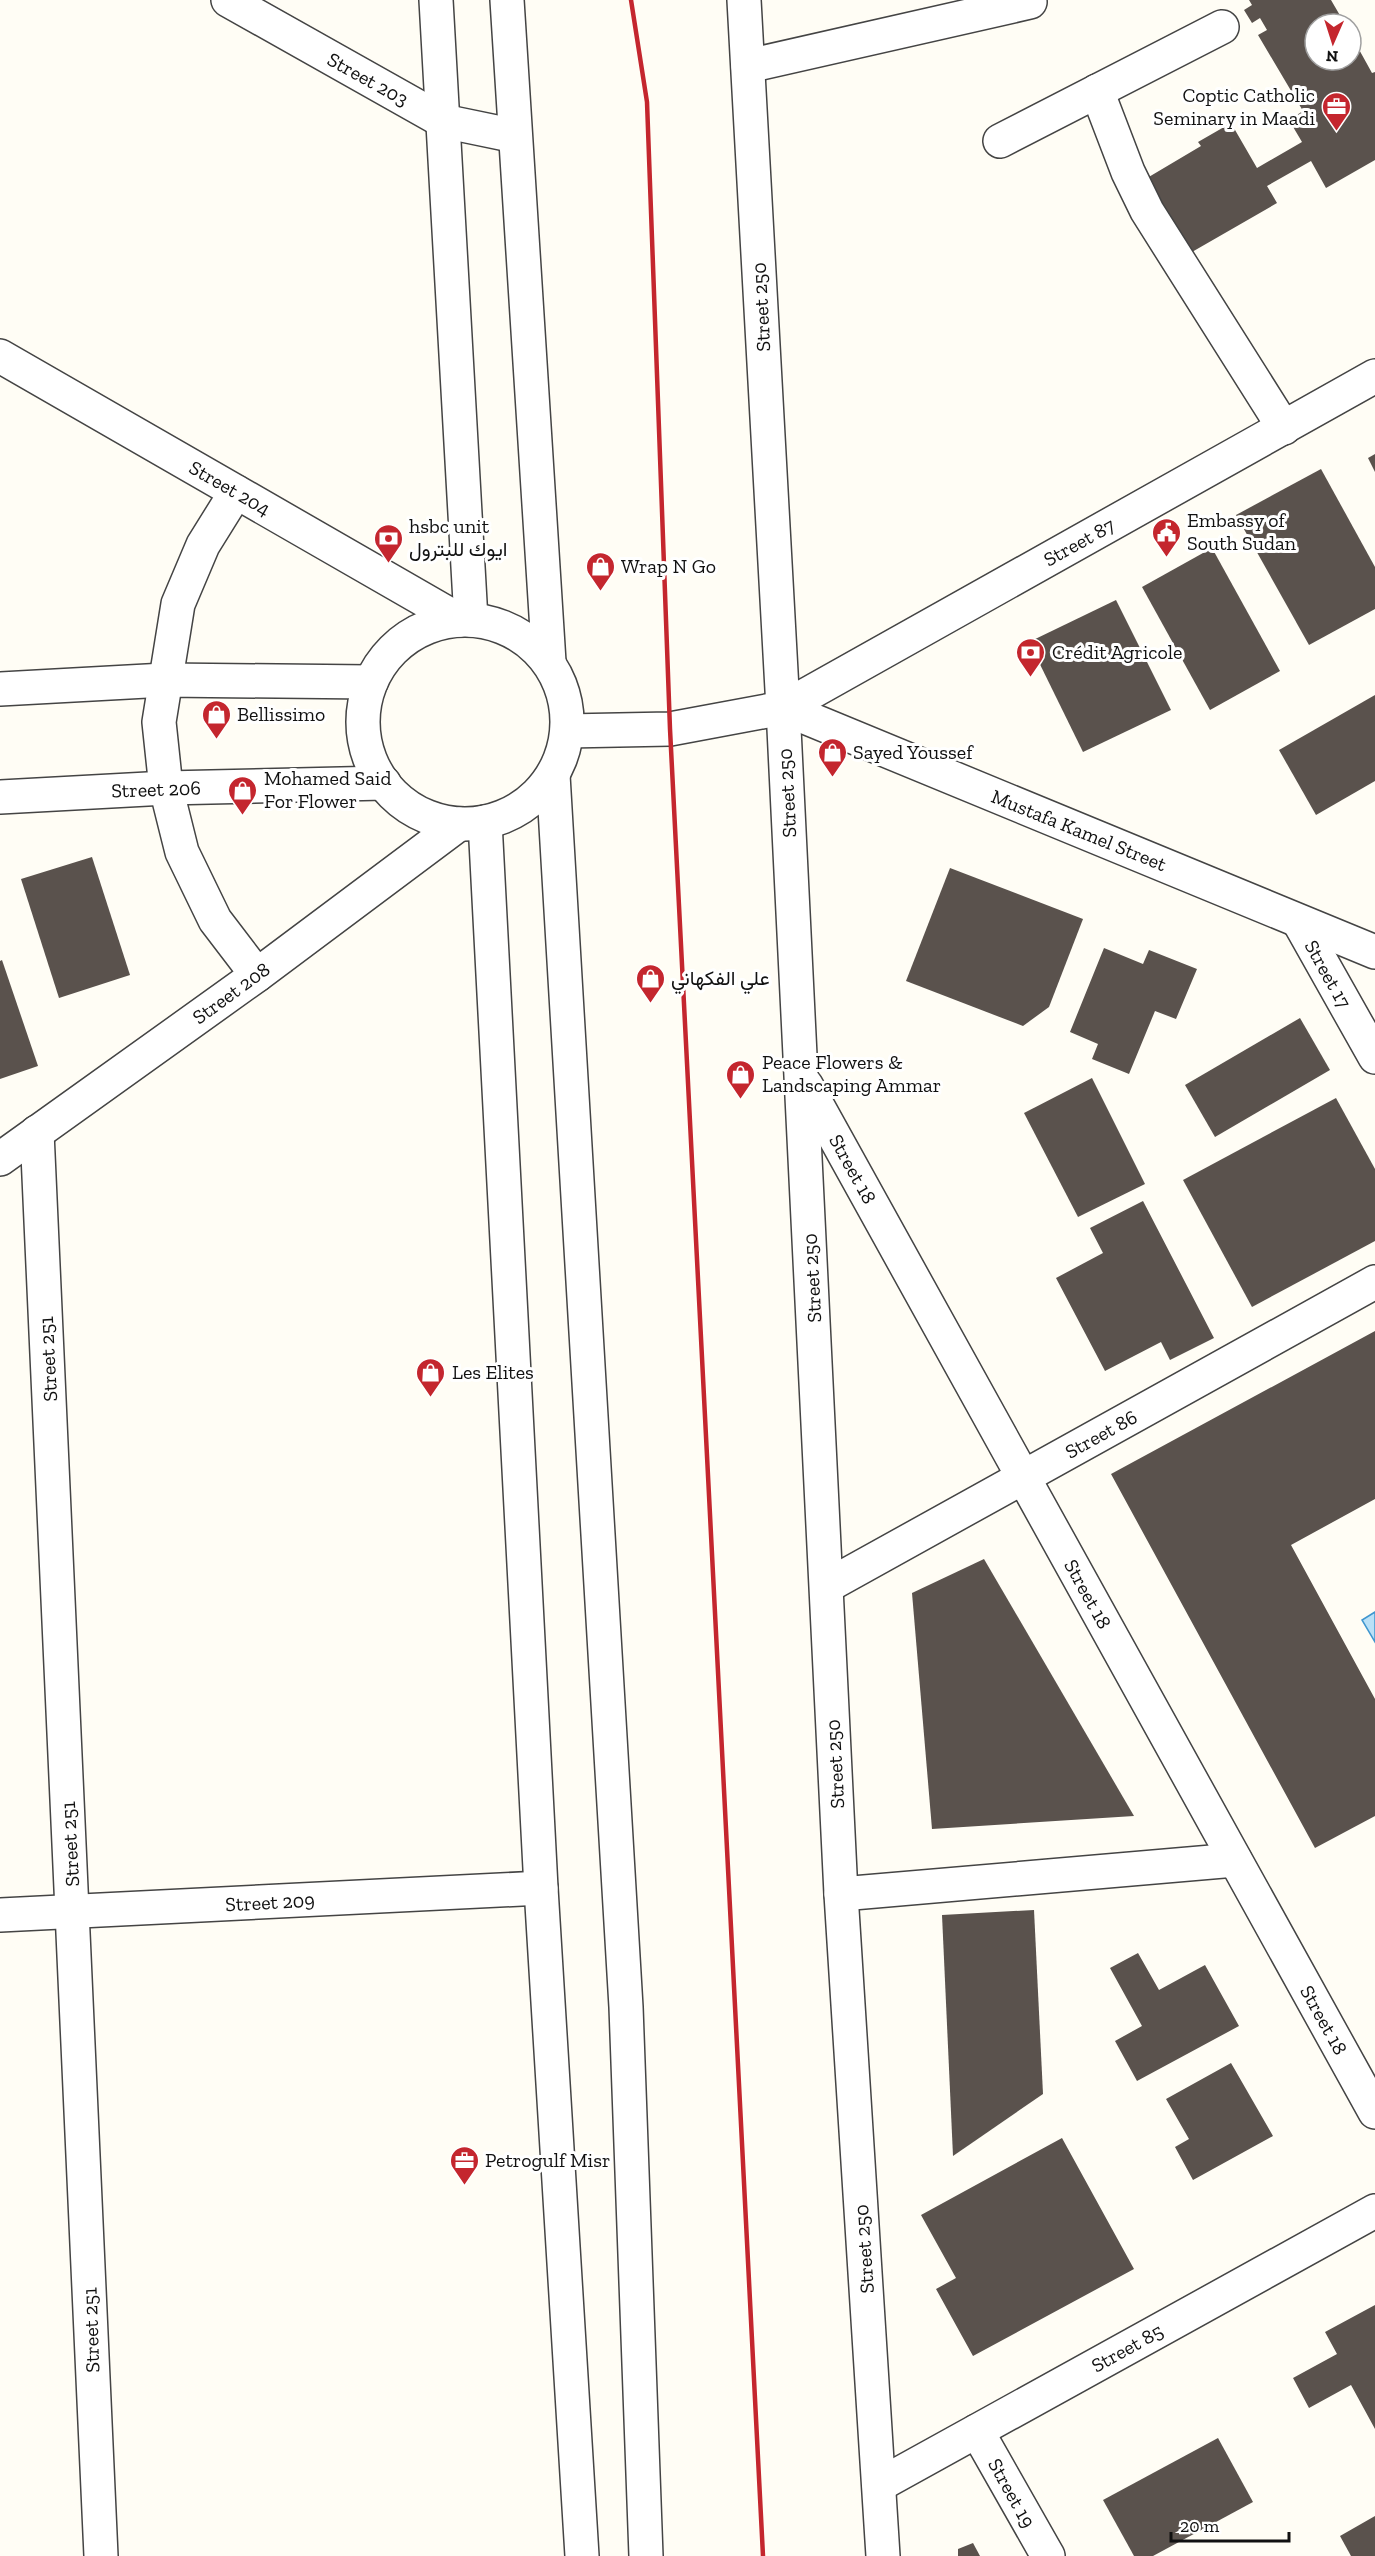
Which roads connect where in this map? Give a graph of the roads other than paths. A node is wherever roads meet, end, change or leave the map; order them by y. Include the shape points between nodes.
1 (436, 0) edge
2 (507, 0) edge
3 (744, 0) edge
4 (232, 1) edge
5 (1030, 2) dead end
6 (1222, 27) dead end
7 (748, 66) junction
8 (1097, 91) junction
9 (443, 121) junction
10 (515, 136) junction
11 (1000, 141) dead end
12 (0, 356) edge
13 (1375, 376) edge
14 (1284, 428) junction
15 (236, 492) junction
16 (465, 620) junction
17 (549, 662) junction
18 (165, 680) junction
19 (371, 682) junction
20 (0, 689) edge
21 (783, 708) junction
22 (567, 731) junction
23 (553, 775) junction
24 (384, 783) junction
25 (166, 788) junction
26 (0, 796) edge
27 (472, 823) junction
28 (1299, 922) junction
29 (1375, 952) edge
30 (257, 975) junction
31 (1375, 1057) edge
32 (802, 1077) junction
33 (37, 1132) junction
34 (0, 1159) edge
35 (1375, 1282) edge
36 (1023, 1477) junction
37 (827, 1586) junction
38 (1235, 1860) junction
39 (541, 1888) junction
40 (841, 1894) junction
41 (73, 1911) junction
42 (0, 1915) edge
43 (1375, 2112) edge
44 (1375, 2211) edge
45 (977, 2431) junction
46 (879, 2485) junction
47 (101, 2556) edge
48 (582, 2556) edge
49 (646, 2556) edge
50 (883, 2556) edge
51 (1048, 2556) edge

1 - 9 street
2 - 10 street
3 - 7 street, Street 250
4 - 9 street, Street 203
5 - 7 street
6 - 8 street
7 - 21 street, Street 250
8 - 11 street
8 - 14 street via 1147,211
9 - 10 street, Street 203
9 - 16 street
10 - 17 street
12 - 15 street, Street 204
13 - 14 street, Street 87
14 - 21 street, Street 87
15 - 16 street, Street 204
15 - 18 street via 202,545 178,604
16 - 17 street via 501,626 527,640
16 - 19 street via 437,623 416,632 397,645
17 - 22 street via 567,706
18 - 19 street
18 - 20 street
18 - 25 street via 159,722
19 - 24 street via 363,708 363,734 370,760
21 - 22 street via 670,729
21 - 28 street, Mustafa Kamel Street
21 - 32 street, Street 250
22 - 23 street
23 - 27 street via 543,789 517,810
23 - 49 street via 626,2007
24 - 25 street, Street 206
24 - 27 street via 404,804 430,818
25 - 26 street, Street 206
25 - 30 street via 182,852 215,920
27 - 30 street, Street 208
27 - 39 street
28 - 29 street, Mustafa Kamel Street
28 - 31 street, Street 17
30 - 33 street, Street 208
32 - 36 street, Street 18
32 - 37 street, Street 250
33 - 34 street, Street 208
33 - 41 street, Street 251
35 - 36 street, Street 86
36 - 37 street, Street 86
36 - 38 street, Street 18
37 - 40 street, Street 250
38 - 40 street
38 - 43 street, Street 18
39 - 41 street, Street 209
39 - 48 street
40 - 46 street, Street 250
41 - 42 street, Street 209
41 - 47 street, Street 251
44 - 45 street, Street 85
45 - 46 street, Street 85
45 - 51 street, Street 19
46 - 50 street, Street 250

